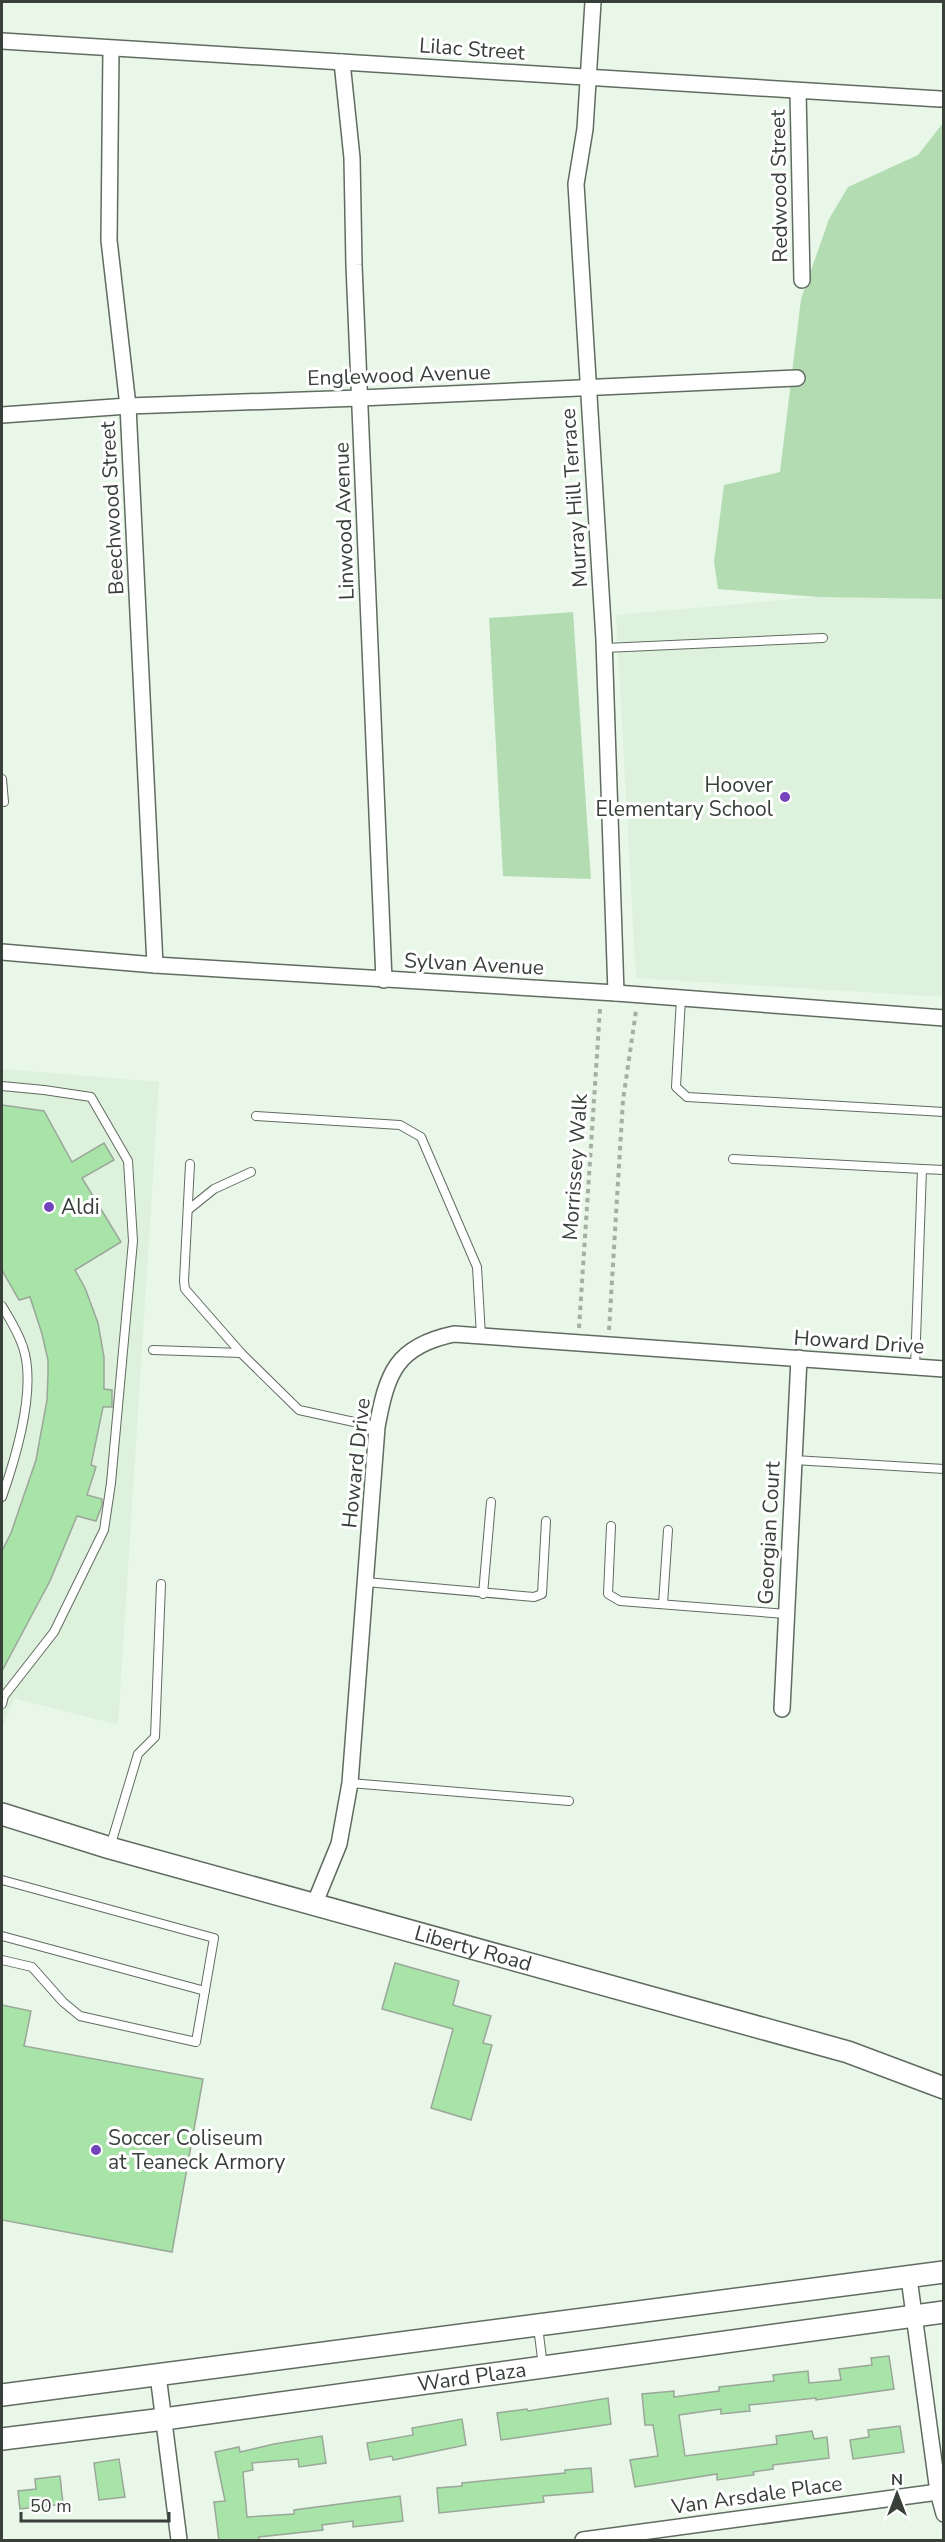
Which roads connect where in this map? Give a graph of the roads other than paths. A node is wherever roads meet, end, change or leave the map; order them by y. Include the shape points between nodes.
1 (593, 2) edge
2 (2, 41) edge
3 (111, 49) junction
4 (342, 62) junction
5 (588, 77) junction
6 (798, 91) junction
7 (940, 99) dead end
8 (802, 280) dead end
9 (797, 378) dead end
10 (589, 388) junction
11 (360, 398) junction
12 (128, 405) junction
13 (2, 415) edge
14 (824, 638) dead end
15 (604, 648) junction
16 (2, 779) edge
17 (2, 802) edge
18 (2, 952) edge
19 (155, 965) junction
20 (384, 980) junction
21 (609, 992) junction
22 (681, 998) junction
23 (944, 1018) edge
24 (2, 1086) edge
25 (944, 1112) edge
26 (256, 1116) dead end
27 (733, 1160) dead end
28 (190, 1164) dead end
29 (922, 1169) junction
30 (944, 1170) edge
31 (250, 1172) dead end
32 (188, 1210) junction
33 (2, 1306) edge
34 (481, 1336) junction
35 (153, 1350) dead end
36 (241, 1353) junction
37 (799, 1358) junction
38 (915, 1367) junction
39 (944, 1369) edge
40 (377, 1427) junction
41 (794, 1460) junction
42 (944, 1469) edge
43 (2, 1497) edge
44 (491, 1502) dead end
45 (546, 1521) dead end
46 (611, 1526) dead end
47 (668, 1530) dead end
48 (366, 1582) junction
49 (161, 1584) dead end
50 (483, 1594) junction
51 (663, 1604) junction
52 (786, 1614) junction
53 (2, 1704) edge
54 (782, 1709) dead end
55 (350, 1783) junction
56 (569, 1801) dead end
57 (4, 1818) edge
58 (110, 1848) junction
59 (2, 1880) edge
60 (314, 1905) junction
61 (2, 1936) edge
62 (2, 1960) edge
63 (205, 1990) junction
64 (944, 2088) edge
65 (944, 2272) edge
66 (909, 2278) junction
67 (944, 2313) edge
68 (915, 2317) junction
69 (537, 2326) junction
70 (543, 2368) junction
71 (158, 2375) junction
72 (2, 2395) edge
73 (164, 2419) junction
74 (2, 2439) edge
75 (938, 2492) junction
76 (944, 2514) edge
77 (179, 2541) edge
78 (583, 2541) edge

1 - 5 street, Murray Hill Terrace
2 - 3 street, Lilac Street
3 - 4 street, Lilac Street
3 - 12 street, Beechwood Street via 109,240
4 - 5 street, Lilac Street
4 - 11 street, Linwood Avenue via 352,158
5 - 6 street, Lilac Street
5 - 10 street, Murray Hill Terrace via 576,184
6 - 7 street, Lilac Street
6 - 8 street, Redwood Street
9 - 10 street, Englewood Avenue
10 - 11 street, Englewood Avenue
10 - 15 street, Murray Hill Terrace
11 - 12 street, Englewood Avenue
11 - 20 street, Linwood Avenue
12 - 13 street, Englewood Avenue
12 - 19 street, Beechwood Street
14 - 15 lane
15 - 21 street, Murray Hill Terrace
16 - 17 lane
18 - 19 street, Sylvan Avenue
19 - 20 street, Sylvan Avenue
20 - 21 street, Sylvan Avenue
21 - 22 street, Sylvan Avenue
22 - 23 street, Sylvan Avenue
22 - 25 lane via 676,1087 687,1097
24 - 53 lane via 91,1097 128,1161 134,1241 104,1530 54,1632 4,1696
26 - 34 lane via 400,1125 421,1137 477,1267
27 - 29 lane
28 - 32 lane
29 - 30 lane
29 - 38 lane
31 - 32 lane via 214,1189
32 - 36 lane via 185,1290
33 - 43 lane via 24,1349 27,1368 22,1428
34 - 37 street, Howard Drive
34 - 40 street, Howard Drive via 454,1334 412,1348 393,1369
35 - 36 lane
36 - 40 lane via 299,1410
37 - 38 street, Howard Drive
37 - 41 street, Georgian Court
38 - 39 street, Howard Drive
40 - 48 street, Howard Drive
41 - 42 lane
41 - 52 street, Georgian Court
44 - 50 lane
45 - 50 lane via 542,1594
46 - 51 lane via 608,1594 620,1601
47 - 51 lane
48 - 50 lane
48 - 55 street, Howard Drive
49 - 58 lane via 155,1737 138,1754
51 - 52 lane
52 - 54 street, Georgian Court
55 - 56 lane
55 - 60 street, Howard Drive via 339,1844
57 - 58 street, Liberty Road
58 - 60 street, Liberty Road
59 - 63 lane via 214,1938
60 - 64 street, Liberty Road via 848,2052
61 - 63 lane
62 - 63 lane via 32,1967 80,2016 196,2042
65 - 66 street, Ward Plaza
66 - 68 street
66 - 69 street, Ward Plaza
67 - 68 street, Ward Plaza
68 - 70 street, Ward Plaza
68 - 75 street
69 - 70 lane
69 - 71 street, Ward Plaza
70 - 73 street, Ward Plaza
71 - 72 street, Ward Plaza
71 - 73 street
73 - 74 street, Ward Plaza
73 - 77 street
75 - 76 street
75 - 78 street, Van Arsdale Place

